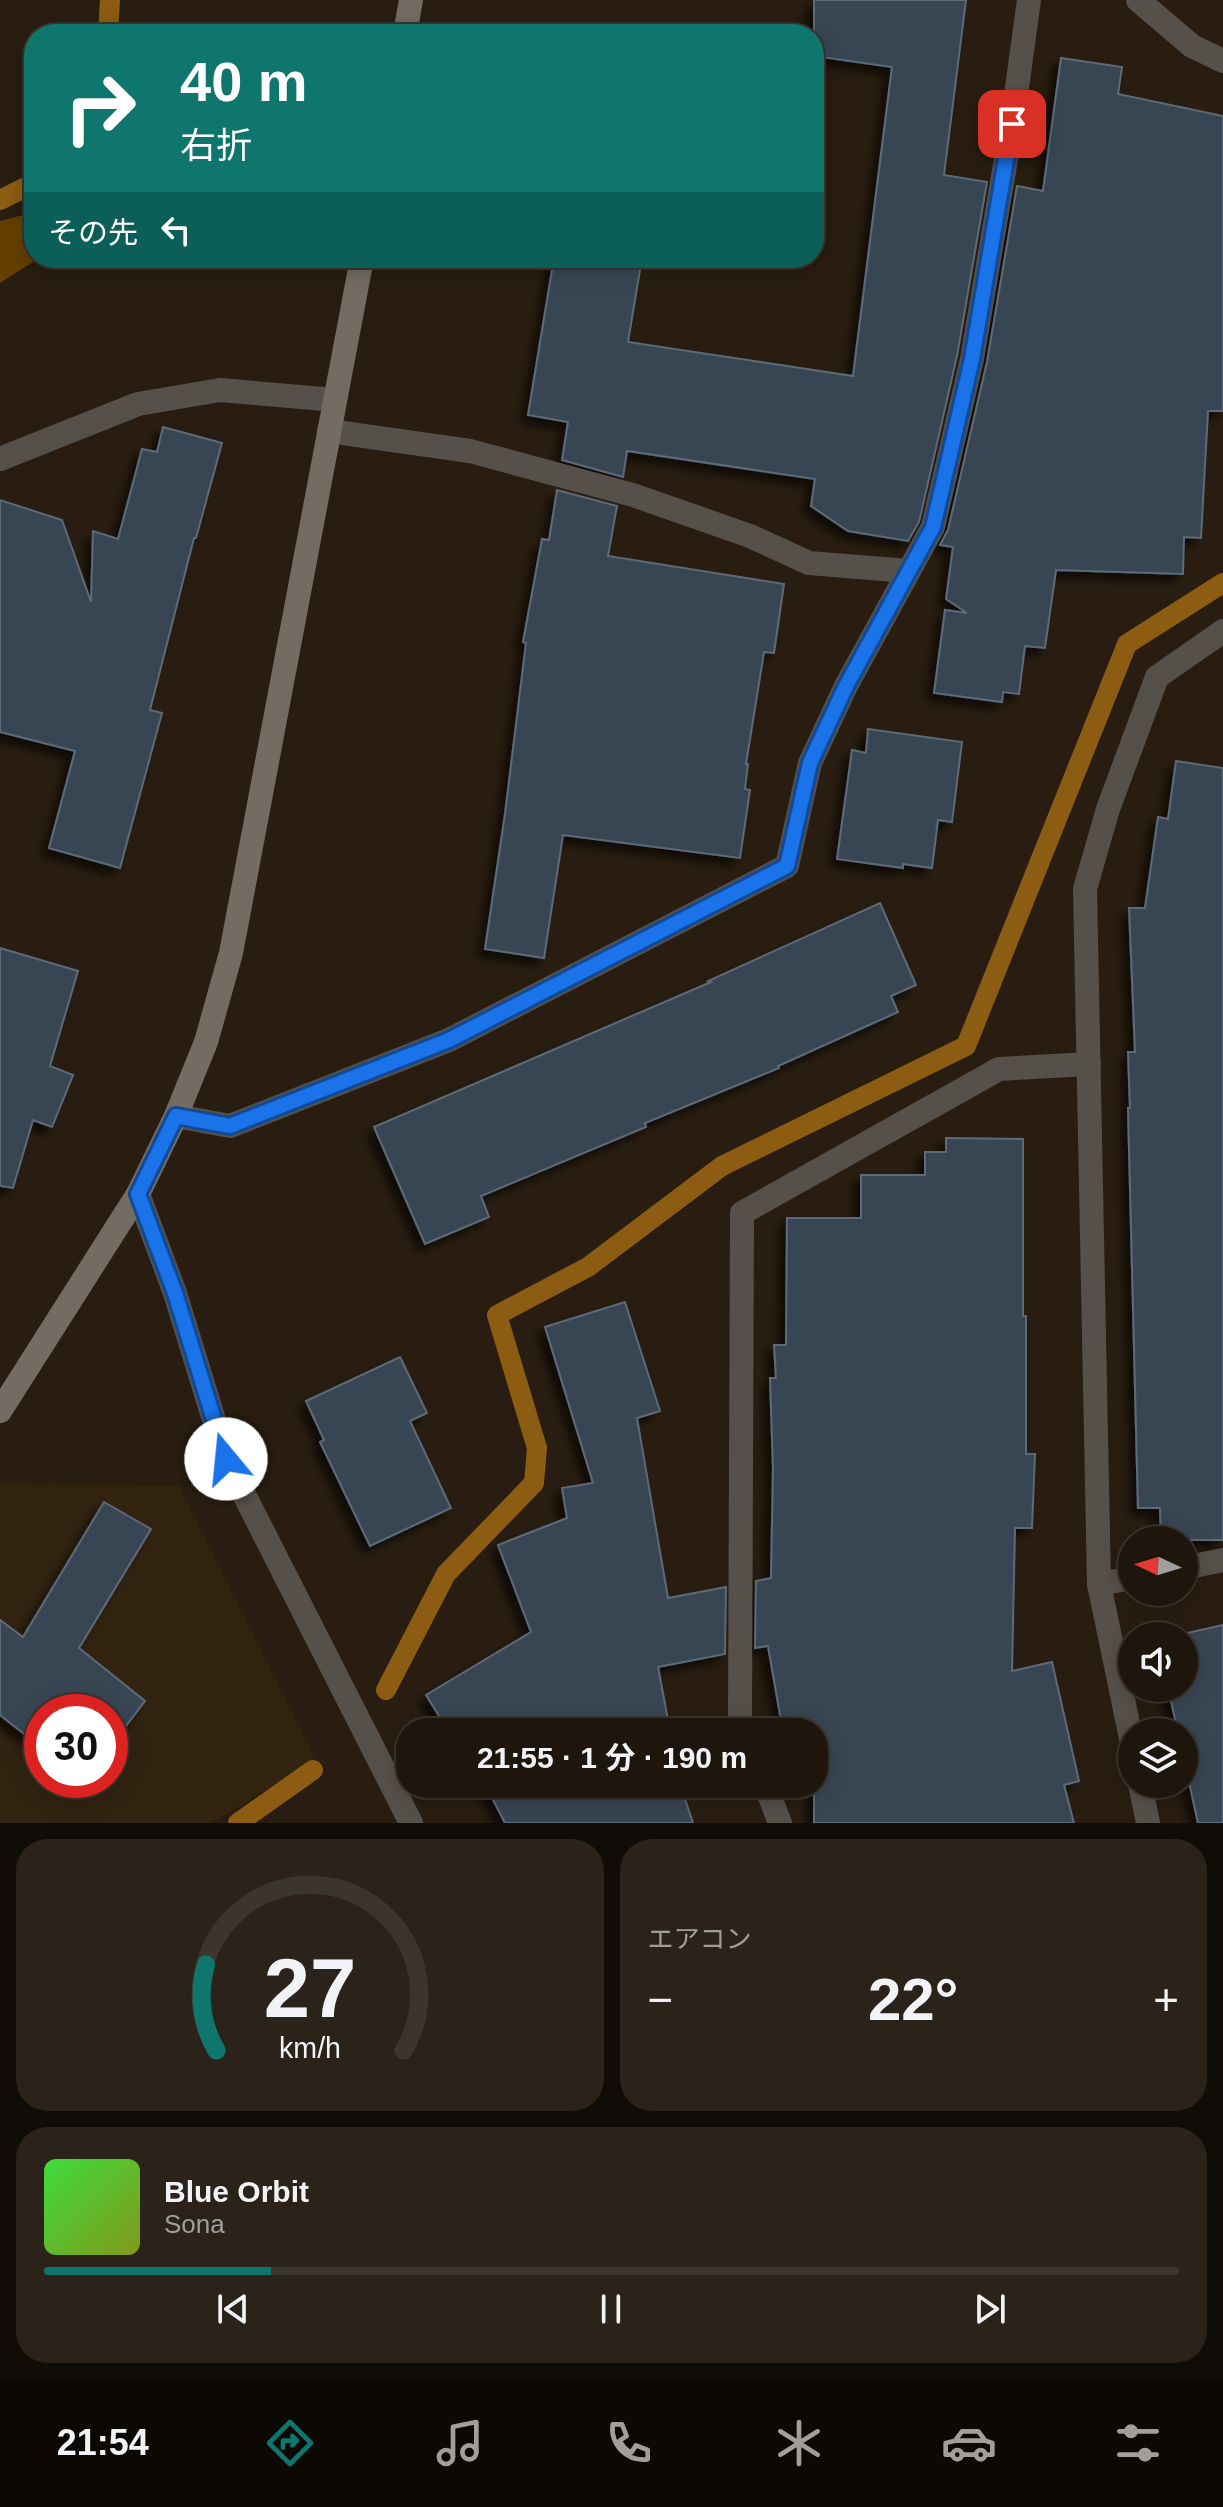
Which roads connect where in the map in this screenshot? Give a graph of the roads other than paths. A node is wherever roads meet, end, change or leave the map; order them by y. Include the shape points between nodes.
1 (411, 0) edge
2 (1029, 0) edge
3 (1138, 0) edge
4 (407, 24) edge
5 (1223, 61) edge
6 (360, 268) edge
7 (335, 400) junction
8 (329, 431) junction
9 (0, 459) edge
10 (908, 571) junction
11 (1223, 631) edge
12 (1089, 1064) junction
13 (176, 1116) junction
14 (138, 1194) junction
15 (0, 1411) edge
16 (1223, 1560) edge
17 (1198, 1565) edge
18 (1118, 1581) edge
19 (1099, 1584) junction
20 (740, 1718) edge
21 (1127, 1718) edge
22 (770, 1798) edge
23 (1143, 1798) edge
24 (411, 1823) edge
25 (780, 1823) edge
26 (1148, 1823) edge

1 - 4 street
2 - 10 street via 972,359 933,527
3 - 5 street via 1192,46
6 - 7 street
7 - 8 street
7 - 9 street via 220,390 138,404
8 - 10 street via 470,451 619,491 750,536 809,563
8 - 13 street via 231,953 206,1042
10 - 13 street via 810,763 787,866 449,1040 230,1126
11 - 12 street via 1157,677 1108,809 1085,889
12 - 19 street
12 - 20 street via 999,1069 742,1213
13 - 14 street
14 - 15 street
14 - 24 street via 226,1459
16 - 17 street
18 - 19 street
19 - 21 street
22 - 25 street
23 - 26 street

